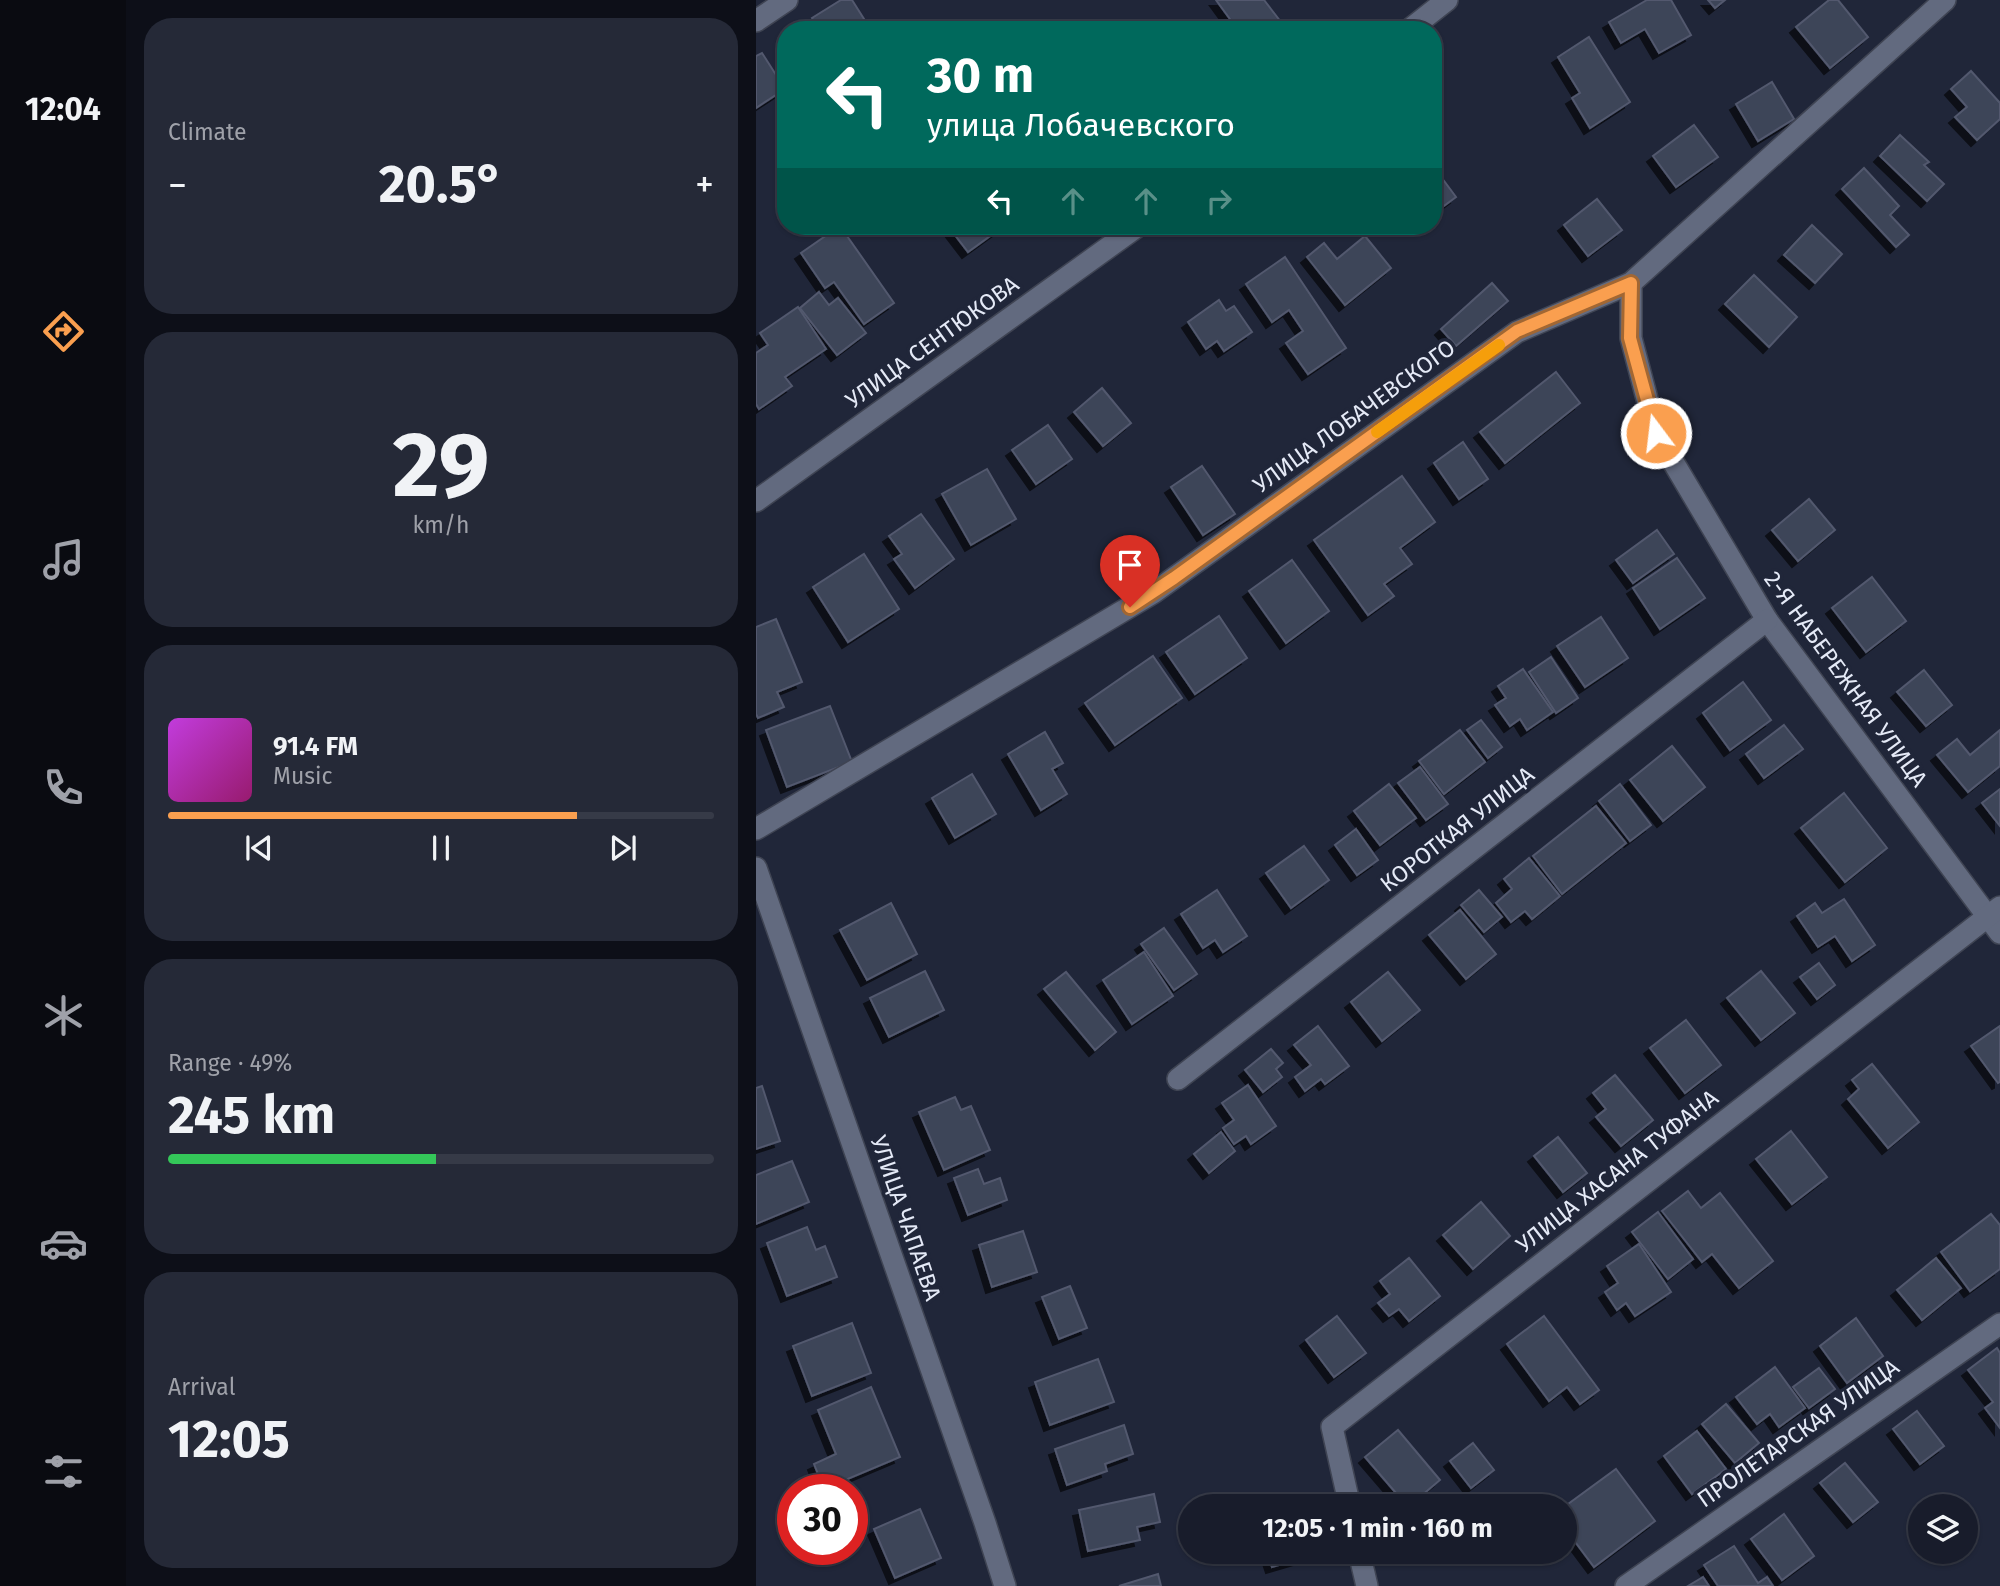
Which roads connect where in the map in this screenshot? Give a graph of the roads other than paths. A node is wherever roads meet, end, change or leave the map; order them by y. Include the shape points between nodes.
1 (787, 0) edge
2 (1447, 0) edge
3 (1945, 0) edge
4 (756, 21) edge
5 (1420, 21) edge
6 (1125, 235) edge
7 (1631, 283) junction
8 (756, 501) edge
9 (1767, 620) junction
10 (756, 829) edge
11 (756, 868) edge
12 (1996, 919) edge
13 (1178, 1079) dead end
14 (2000, 1324) edge
15 (1347, 1494) edge
16 (1362, 1564) edge
17 (1006, 1586) edge
18 (1367, 1586) edge
19 (1626, 1586) edge

1 - 4 street
2 - 5 street
3 - 7 street, УЛИЦА ЛОБАЧЕВСКОГО
6 - 8 street, УЛИЦА СЕНТЮКОВА
7 - 9 street, 2-Я НАБЕРЕЖНАЯ УЛИЦА via 1630,338 1656,433
7 - 10 street, УЛИЦА ЛОБАЧЕВСКОГО via 1517,331 1153,593
9 - 12 street, 2-Я НАБЕРЕЖНАЯ УЛИЦА
9 - 13 street, КОРОТКАЯ УЛИЦА
11 - 17 street, УЛИЦА ЧАПАЕВА
12 - 15 street, УЛИЦА ХАСАНА ТУФАНА via 1332,1426
14 - 19 street, ПРОЛЕТАРСКАЯ УЛИЦА
16 - 18 street

